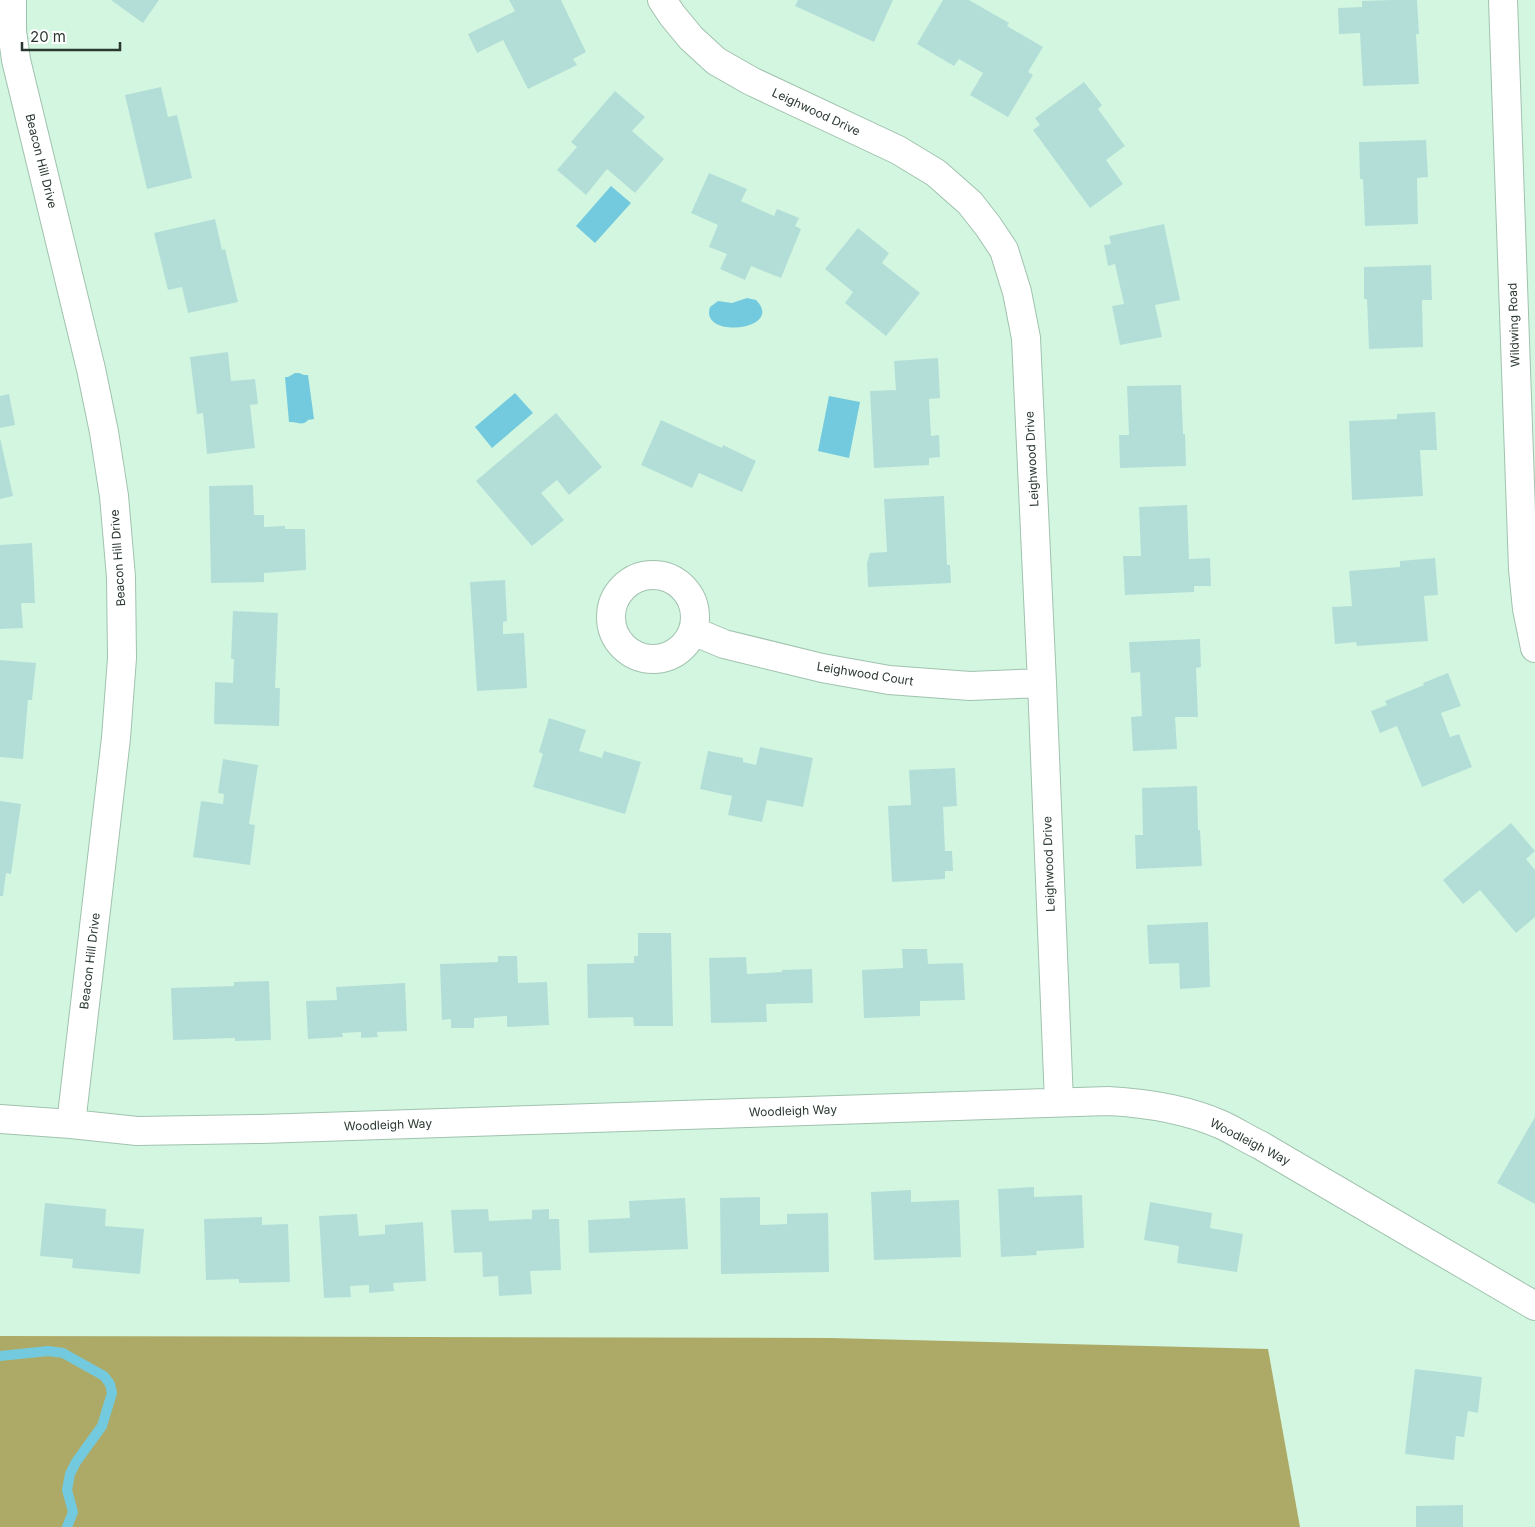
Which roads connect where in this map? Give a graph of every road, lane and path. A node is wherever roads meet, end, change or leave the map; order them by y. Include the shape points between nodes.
1 (12, 0) edge
2 (662, 0) edge
3 (1503, 0) edge
4 (693, 631) dead end
5 (1535, 648) edge
6 (1042, 683) junction
7 (1058, 1102) junction
8 (0, 1119) edge
9 (71, 1124) junction
10 (1535, 1306) edge

1 - 9 street, Beacon Hill Drive via 16,60 104,432 121,577 122,658 116,738
2 - 6 street, Leighwood Drive via 691,38 716,61 751,81 898,150 936,173 970,202 1004,250 1026,338
3 - 5 street, Wildwing Road via 1523,569
4 - 6 street, Leighwood Court via 724,644 822,668 889,680 970,686
6 - 7 street, Leighwood Drive
7 - 9 street, Woodleigh Way via 261,1129 137,1130
7 - 10 street, Woodleigh Way via 1140,1103 1182,1111 1222,1125
8 - 9 street, Woodleigh Way

